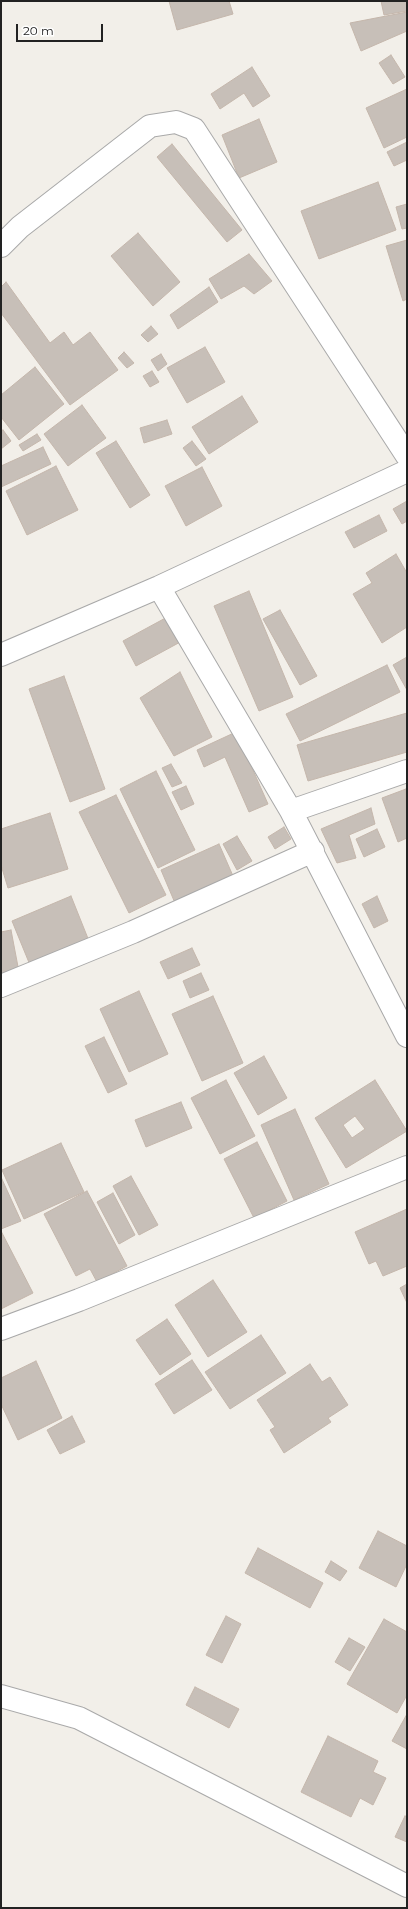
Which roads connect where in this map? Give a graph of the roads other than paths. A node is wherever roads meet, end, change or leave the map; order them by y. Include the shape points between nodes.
1 (1, 246) edge
2 (407, 456) edge
3 (407, 471) edge
4 (159, 587) junction
5 (1, 655) edge
6 (407, 771) edge
7 (292, 811) junction
8 (313, 851) junction
9 (1, 986) edge
10 (407, 1036) edge
11 (407, 1167) edge
12 (1, 1329) edge
13 (1, 1696) edge
14 (407, 1886) edge

1 - 2 street via 20,227 150,126 176,122 194,129
3 - 4 street
4 - 5 street
4 - 7 street
6 - 7 street
7 - 8 street
8 - 9 street via 133,932
8 - 10 street
11 - 12 street
13 - 14 street via 79,1718

